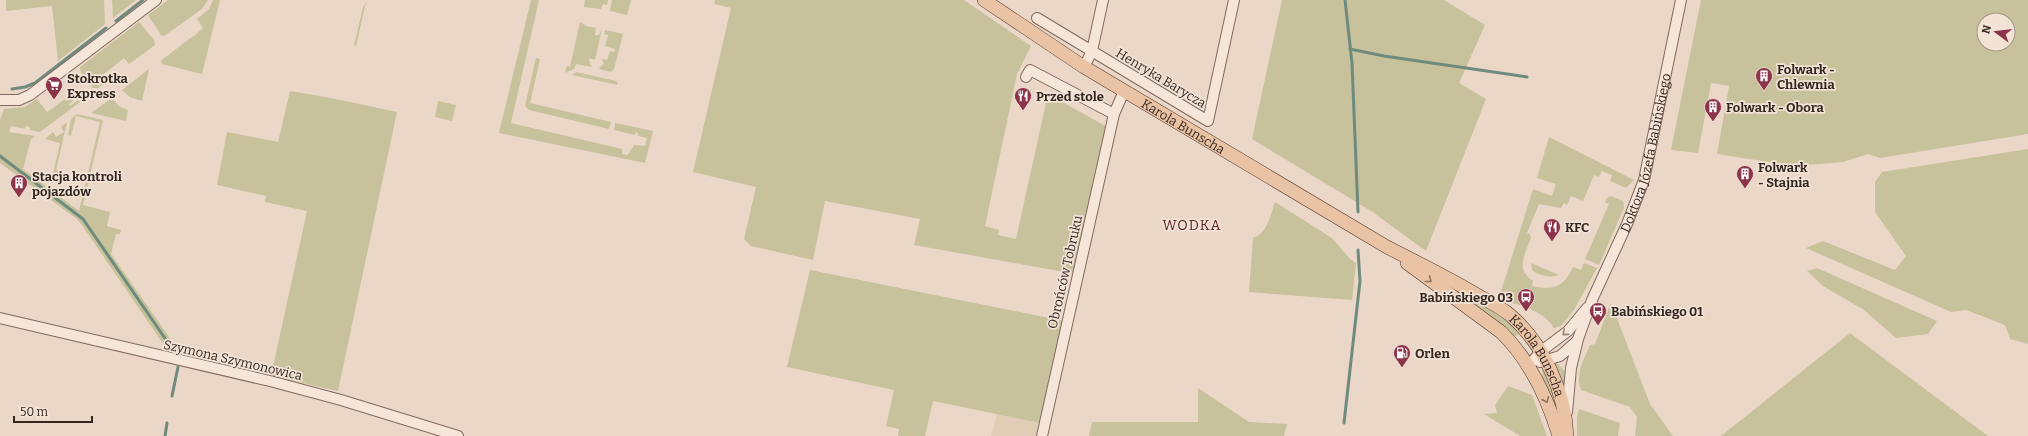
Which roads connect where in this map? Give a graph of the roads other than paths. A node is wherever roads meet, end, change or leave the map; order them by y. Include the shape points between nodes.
1 (156, 0) edge
2 (984, 0) edge
3 (1104, 0) edge
4 (1234, 0) edge
5 (1681, 0) edge
6 (1037, 18) dead end
7 (1092, 51) junction
8 (1084, 68) junction
9 (1026, 78) dead end
10 (1124, 91) junction
11 (0, 100) edge
12 (1114, 114) junction
13 (1387, 247) junction
14 (1592, 300) junction
15 (0, 318) edge
16 (1578, 339) junction
17 (1543, 356) junction
18 (1529, 366) junction
19 (1566, 418) junction
20 (458, 436) edge
21 (1042, 436) edge
22 (1559, 436) edge
23 (1567, 436) edge

1 - 11 street via 30,95 19,100
2 - 8 main road, Karola Bunscha
3 - 7 street
4 - 7 street, Henryka Barycza via 1208,121
5 - 14 street, Doktora Józefa Babińskiego via 1644,180
6 - 7 street, Henryka Barycza
7 - 8 street
8 - 10 main road, Karola Bunscha
9 - 12 street via 1030,70
10 - 12 street, Obrońców Tobruku
10 - 13 main road, Karola Bunscha
12 - 21 street, Obrońców Tobruku
13 - 17 main road, Karola Bunscha via 1440,273 1510,314
13 -> 18 main road, Karola Bunscha via 1500,332 1514,345
14 - 16 street, Doktora Józefa Babińskiego
14 -> 17 street, Doktora Józefa Babińskiego via 1568,331
15 - 20 street, Szymona Szymonowica via 273,382
16 - 17 street, Doktora Józefa Babińskiego via 1566,352 1554,359
16 - 19 street, Doktora Józefa Babińskiego via 1571,368
17 - 18 street, Doktora Józefa Babińskiego
17 - 19 main road, Karola Bunscha via 1561,396
18 -> 22 main road
19 - 23 main road, Doktora Józefa Babińskiego

